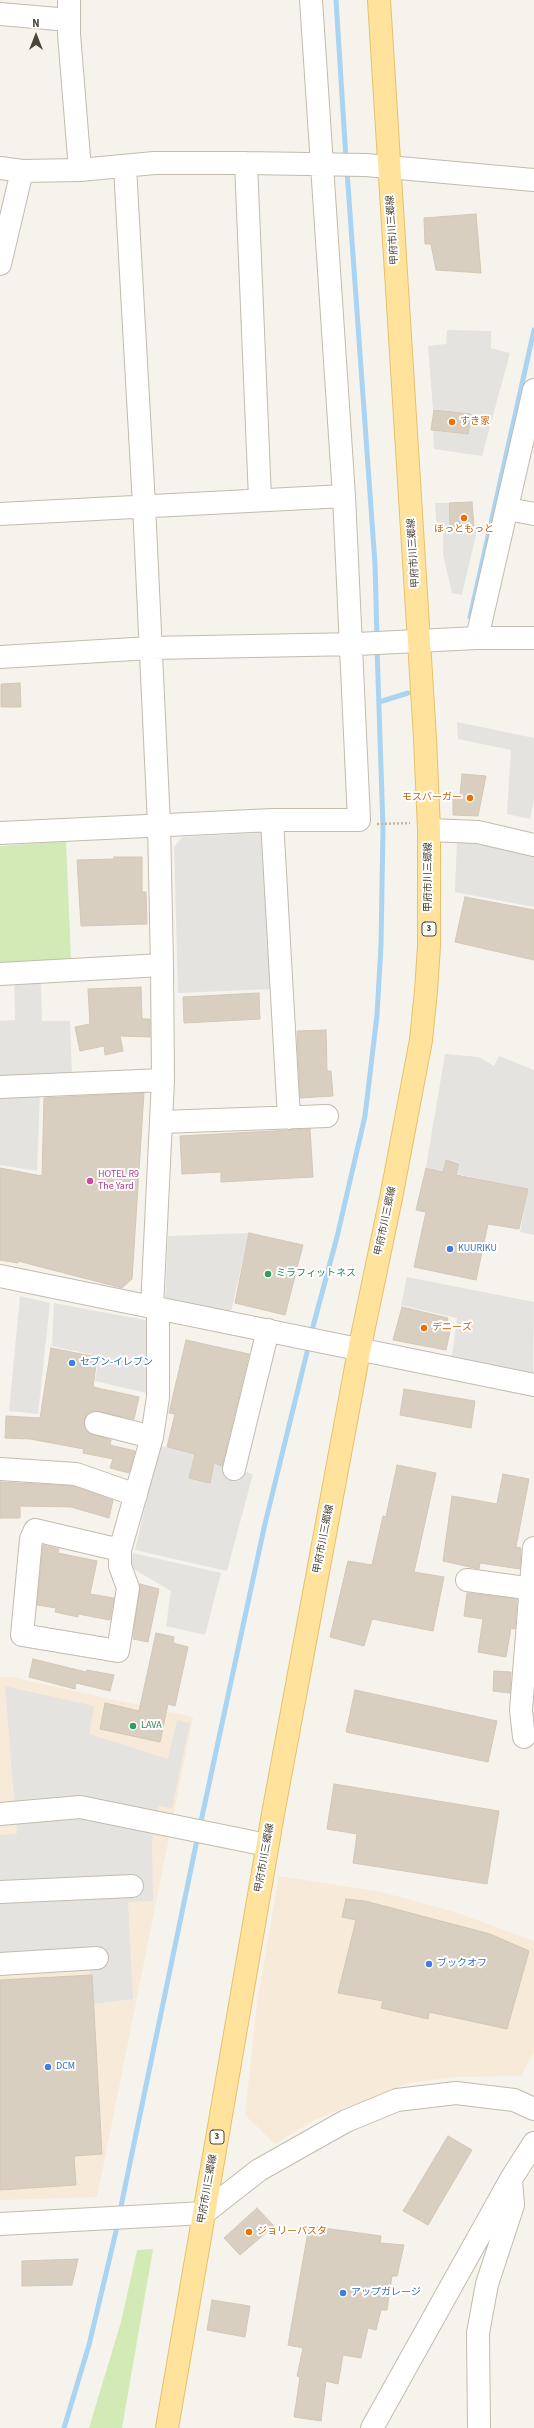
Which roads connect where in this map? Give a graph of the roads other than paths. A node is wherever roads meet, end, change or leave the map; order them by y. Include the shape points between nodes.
1 (311, 0) edge
2 (379, 0) edge
3 (69, 10) edge
4 (0, 14) edge
5 (246, 163) junction
6 (324, 165) junction
7 (124, 167) junction
8 (389, 167) junction
9 (0, 168) edge
10 (80, 170) junction
11 (22, 171) junction
12 (534, 180) edge
13 (0, 264) edge
14 (534, 390) edge
15 (344, 496) junction
16 (260, 499) junction
17 (144, 505) junction
18 (508, 509) junction
19 (0, 514) edge
20 (534, 514) edge
21 (477, 638) junction
22 (534, 638) edge
23 (420, 640) junction
24 (354, 644) junction
25 (150, 648) junction
26 (0, 657) edge
27 (272, 820) junction
28 (158, 824) junction
29 (429, 830) junction
30 (0, 833) edge
31 (534, 845) edge
32 (162, 965) junction
33 (0, 974) edge
34 (163, 1080) junction
35 (0, 1087) edge
36 (327, 1116) dead end
37 (289, 1118) junction
38 (161, 1122) junction
39 (0, 1276) edge
40 (155, 1308) junction
41 (268, 1330) junction
42 (359, 1351) junction
43 (534, 1385) edge
44 (96, 1423) dead end
45 (152, 1437) junction
46 (0, 1469) edge
47 (234, 1469) dead end
48 (136, 1495) junction
49 (534, 1548) edge
50 (120, 1550) junction
51 (467, 1580) dead end
52 (532, 1589) edge
53 (529, 1667) edge
54 (524, 1736) dead end
55 (0, 1814) edge
56 (268, 1845) junction
57 (132, 1886) dead end
58 (0, 1892) edge
59 (97, 1958) dead end
60 (0, 1964) edge
61 (534, 2109) edge
62 (534, 2143) edge
63 (511, 2179) junction
64 (204, 2213) junction
65 (0, 2224) edge
66 (167, 2428) edge
67 (372, 2428) edge
68 (479, 2428) edge

1 - 6 street
2 - 8 main road, 甲府市川三郷線 / 3
3 - 4 street
3 - 10 street
5 - 6 street
5 - 7 street via 154,163
5 - 16 street
6 - 8 street
6 - 15 street
7 - 10 street
7 - 17 street
8 - 12 street
8 - 23 main road, 甲府市川三郷線 / 3
9 - 11 street
10 - 11 street
11 - 13 street
14 - 18 street
15 - 16 street
15 - 24 street
16 - 17 street
17 - 19 street
17 - 25 street
18 - 20 street
18 - 21 street
21 - 22 street
21 - 23 street
23 - 24 street
23 - 29 main road, 甲府市川三郷線 / 3
24 - 25 street
24 - 27 street via 359,820
25 - 26 street
25 - 28 street
27 - 28 street
27 - 37 street
28 - 30 street
28 - 32 street
29 - 31 street via 478,832
29 - 42 main road, 甲府市川三郷線 / 3 via 429,946 421,1040
32 - 33 street
32 - 34 street
34 - 35 street
34 - 38 street
36 - 37 street
37 - 38 street
38 - 40 street
39 - 40 street
40 - 41 street
40 - 45 street via 158,1397
41 - 42 street
41 - 47 street
42 - 43 street
42 - 56 main road, 甲府市川三郷線 / 3
44 - 45 street
45 - 48 street
46 - 48 street via 76,1474
48 - 50 street
49 - 52 street
50 - 50 street via 35,1530 30,1539 22,1635 118,1651 128,1588 120,1566
51 - 52 street
52 - 53 street
53 - 54 street via 520,1710
55 - 56 street via 80,1807
56 - 64 main road, 甲府市川三郷線 / 3
57 - 58 street
59 - 60 street
61 - 64 street via 514,2100 456,2093 397,2100 346,2121 266,2166
62 - 63 street
63 - 67 street
63 - 68 street via 513,2205 486,2284 478,2333
64 - 65 street
64 - 66 main road, 甲府市川三郷線 / 3

